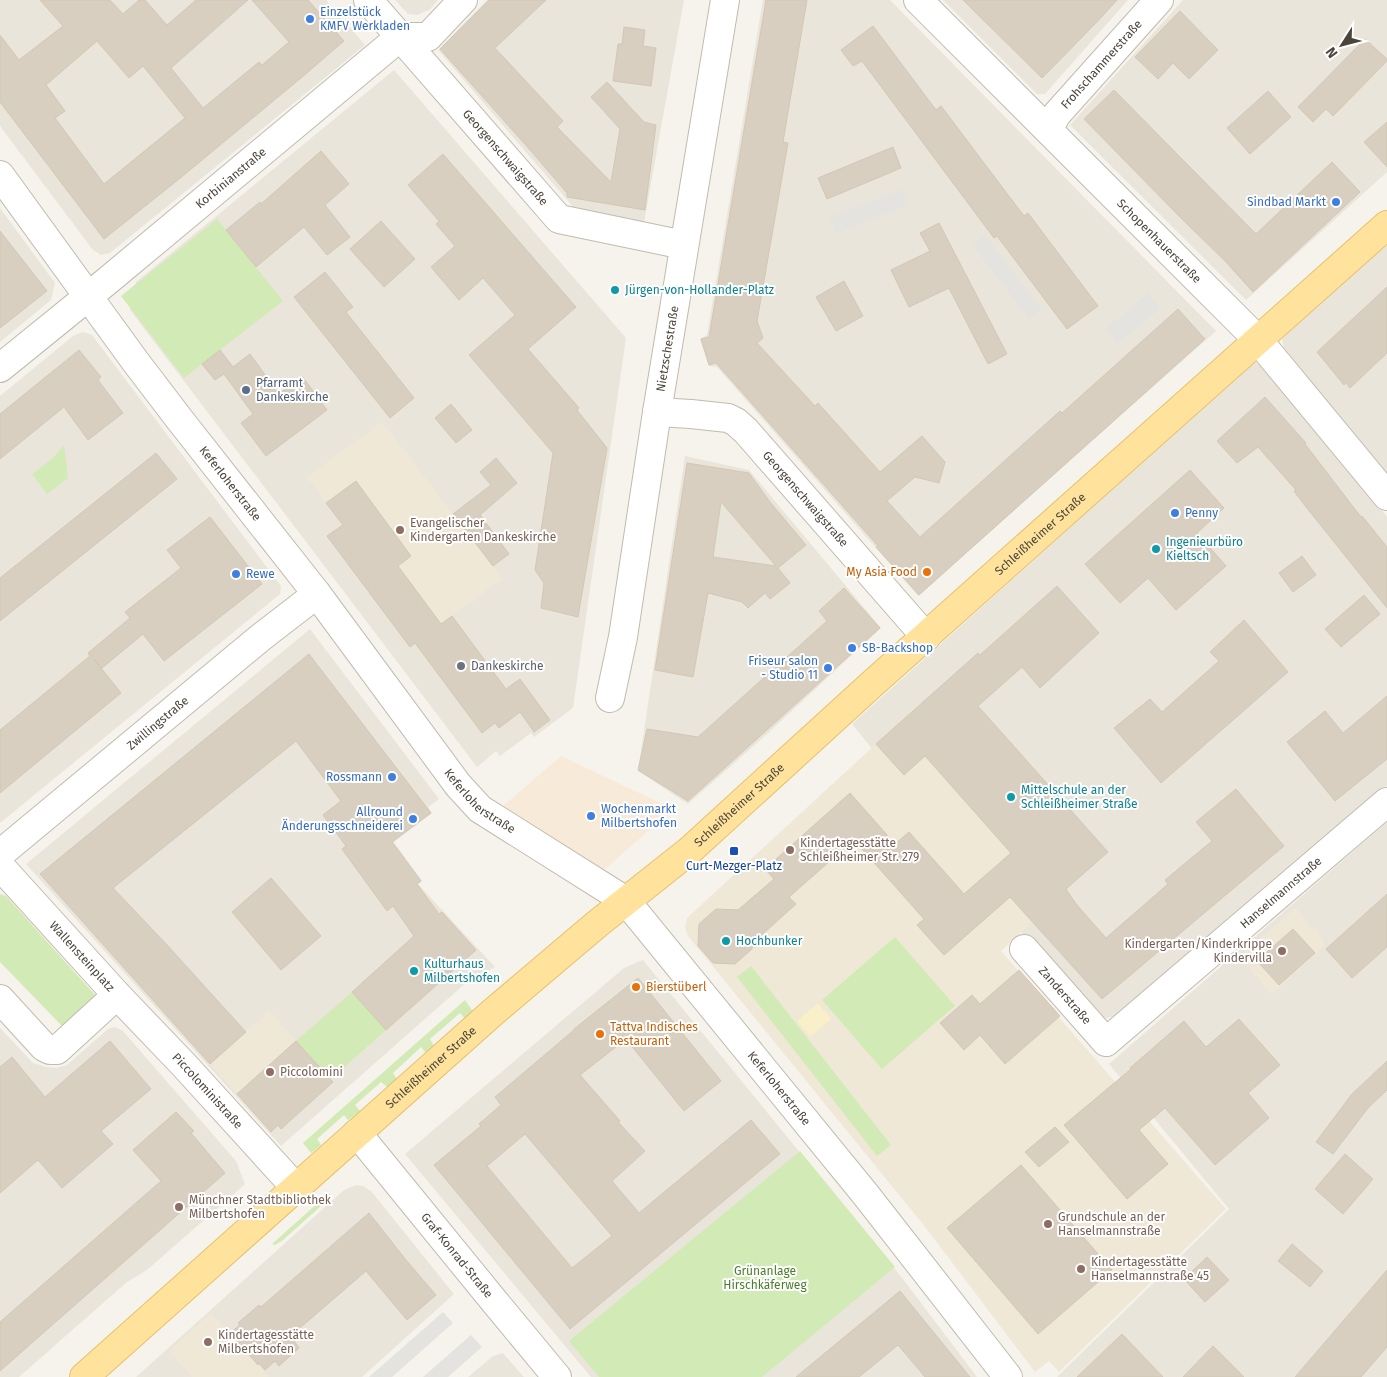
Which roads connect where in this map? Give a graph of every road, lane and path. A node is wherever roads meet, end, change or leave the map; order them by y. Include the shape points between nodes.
1 (368, 0) edge
2 (463, 0) edge
3 (725, 0) edge
4 (918, 0) edge
5 (1159, 0) edge
6 (400, 37) junction
7 (1048, 130) junction
8 (0, 175) edge
9 (1387, 225) edge
10 (684, 245) junction
11 (89, 297) junction
12 (1258, 340) junction
13 (0, 368) edge
14 (657, 412) junction
15 (1387, 496) edge
16 (317, 594) junction
17 (926, 637) junction
18 (610, 698) dead end
19 (1387, 802) edge
20 (0, 854) edge
21 (0, 866) edge
22 (626, 901) junction
23 (1024, 949) dead end
24 (117, 995) junction
25 (0, 998) edge
26 (1106, 1042) joint
27 (357, 1133) junction
28 (296, 1188) junction
29 (84, 1377) edge
30 (557, 1377) edge
31 (1008, 1377) edge

1 - 6 street, Georgenschwaigstraße
2 - 6 street via 428,36
3 - 10 street, Nietzschestraße
4 - 7 street, Schopenhauerstraße
5 - 7 street, Frohschammerstraße via 1057,114
6 - 10 street, Georgenschwaigstraße via 559,219
6 - 11 street, Korbinianstraße
7 - 12 street, Schopenhauerstraße
8 - 11 street, Keferloherstraße
9 - 12 main road, Schleißheimer Straße
10 - 14 street, Nietzschestraße
11 - 13 street, Korbinianstraße
11 - 16 street, Keferloherstraße via 180,420
12 - 15 street, Schopenhauerstraße
12 - 17 main road, Schleißheimer Straße
14 - 17 street, Georgenschwaigstraße via 728,418 736,422
14 - 18 street, Nietzschestraße via 624,630
16 - 20 street, Zwillingstraße
16 - 22 street, Keferloherstraße via 458,785 480,809
17 - 22 main road, Schleißheimer Straße via 689,851
19 - 26 street, Hanselmannstraße
21 - 24 street, Wallensteinplatz
22 - 27 main road, Schleißheimer Straße via 492,1013
22 - 31 street, Keferloherstraße via 866,1195
23 - 26 street, Zanderstraße
24 - 25 street, Wallensteinplatz via 57,1050 44,1047
24 - 28 street, Piccoloministraße
27 - 28 main road, Schleißheimer Straße
27 - 30 street, Graf-Konrad-Straße
28 - 29 main road, Schleißheimer Straße

